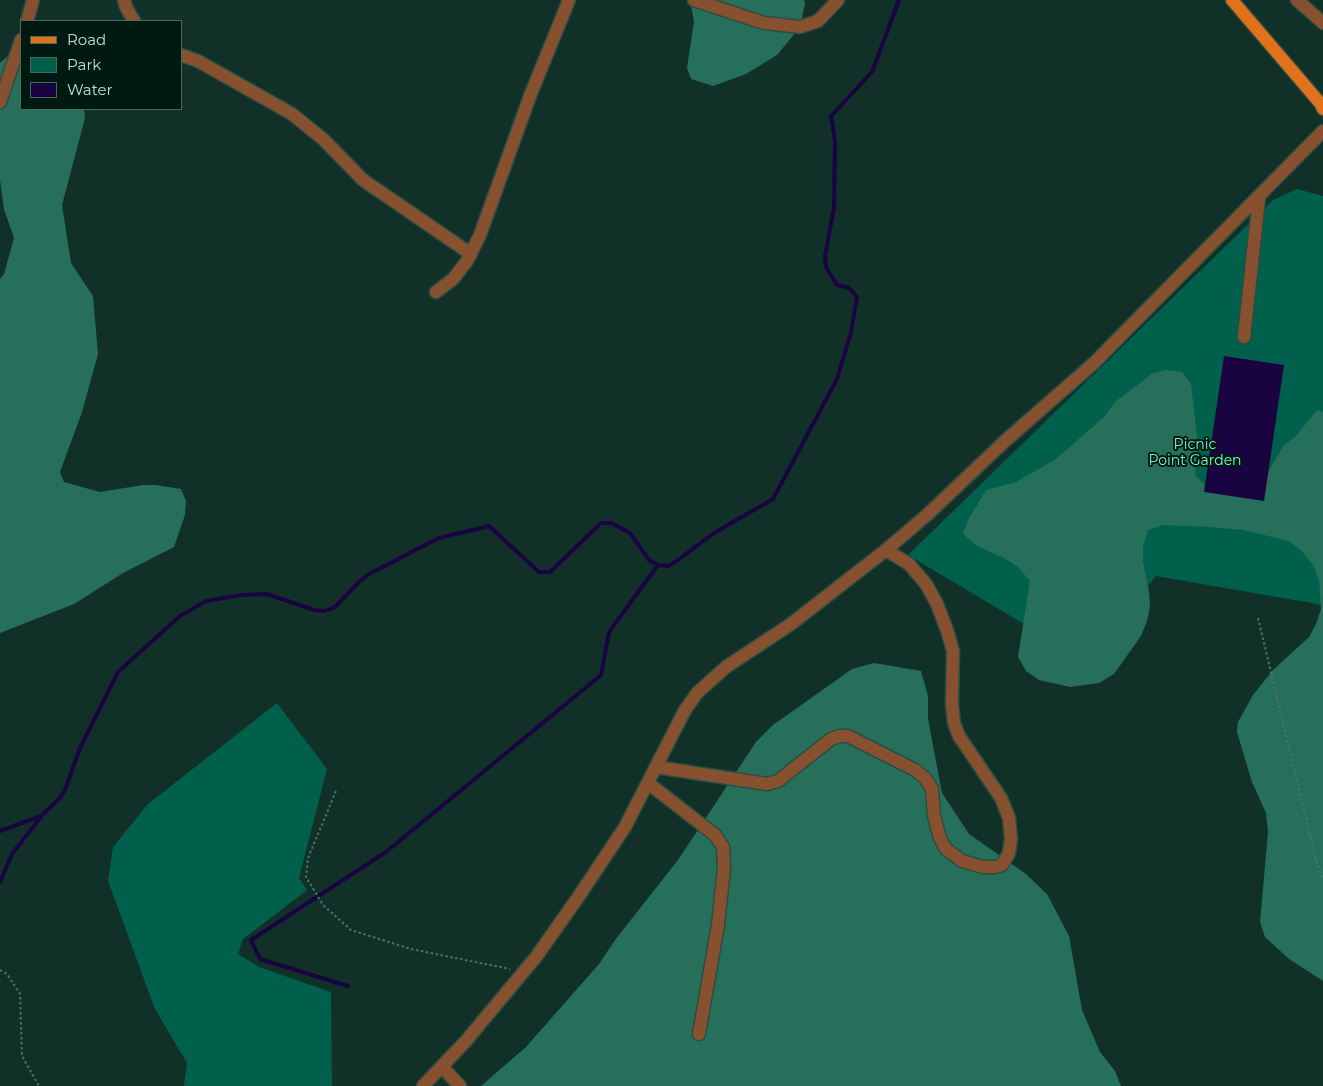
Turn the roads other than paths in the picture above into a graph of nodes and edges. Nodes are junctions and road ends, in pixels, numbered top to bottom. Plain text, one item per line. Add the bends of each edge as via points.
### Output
1 (33, 0) edge
2 (124, 0) edge
3 (569, 0) edge
4 (694, 0) edge
5 (838, 0) edge
6 (1232, 0) edge
7 (1297, 0) edge
8 (27, 20) edge
9 (133, 20) edge
10 (1323, 23) edge
11 (20, 43) edge
12 (182, 55) edge
13 (0, 102) edge
14 (1323, 109) edge
15 (1323, 131) edge
16 (1258, 198) junction
17 (471, 254) junction
18 (436, 292) dead end
19 (1244, 337) dead end
20 (886, 550) junction
21 (656, 767) junction
22 (648, 783) junction
23 (699, 1034) dead end
24 (442, 1067) junction
25 (423, 1086) edge
26 (460, 1086) edge

1 - 8 street
2 - 9 street
3 - 17 street
4 - 5 street via 764,23 800,27 818,21
6 - 14 main road
7 - 10 street
11 - 13 street
12 - 17 street via 292,114 324,140 363,180
15 - 16 street
16 - 19 street
16 - 20 street via 1094,363
17 - 18 street via 453,279
20 - 21 street via 790,624 726,667 697,693
20 - 21 street via 909,564 926,584 947,630 953,651 954,724 1001,798 1009,818 1009,853 1002,865 983,867 962,861 946,850 934,816 932,789 925,778 848,736 831,739 778,781 767,784
21 - 22 street
22 - 23 street via 715,835 723,847 718,925
22 - 24 street via 625,827 536,958
24 - 25 street
24 - 26 street

